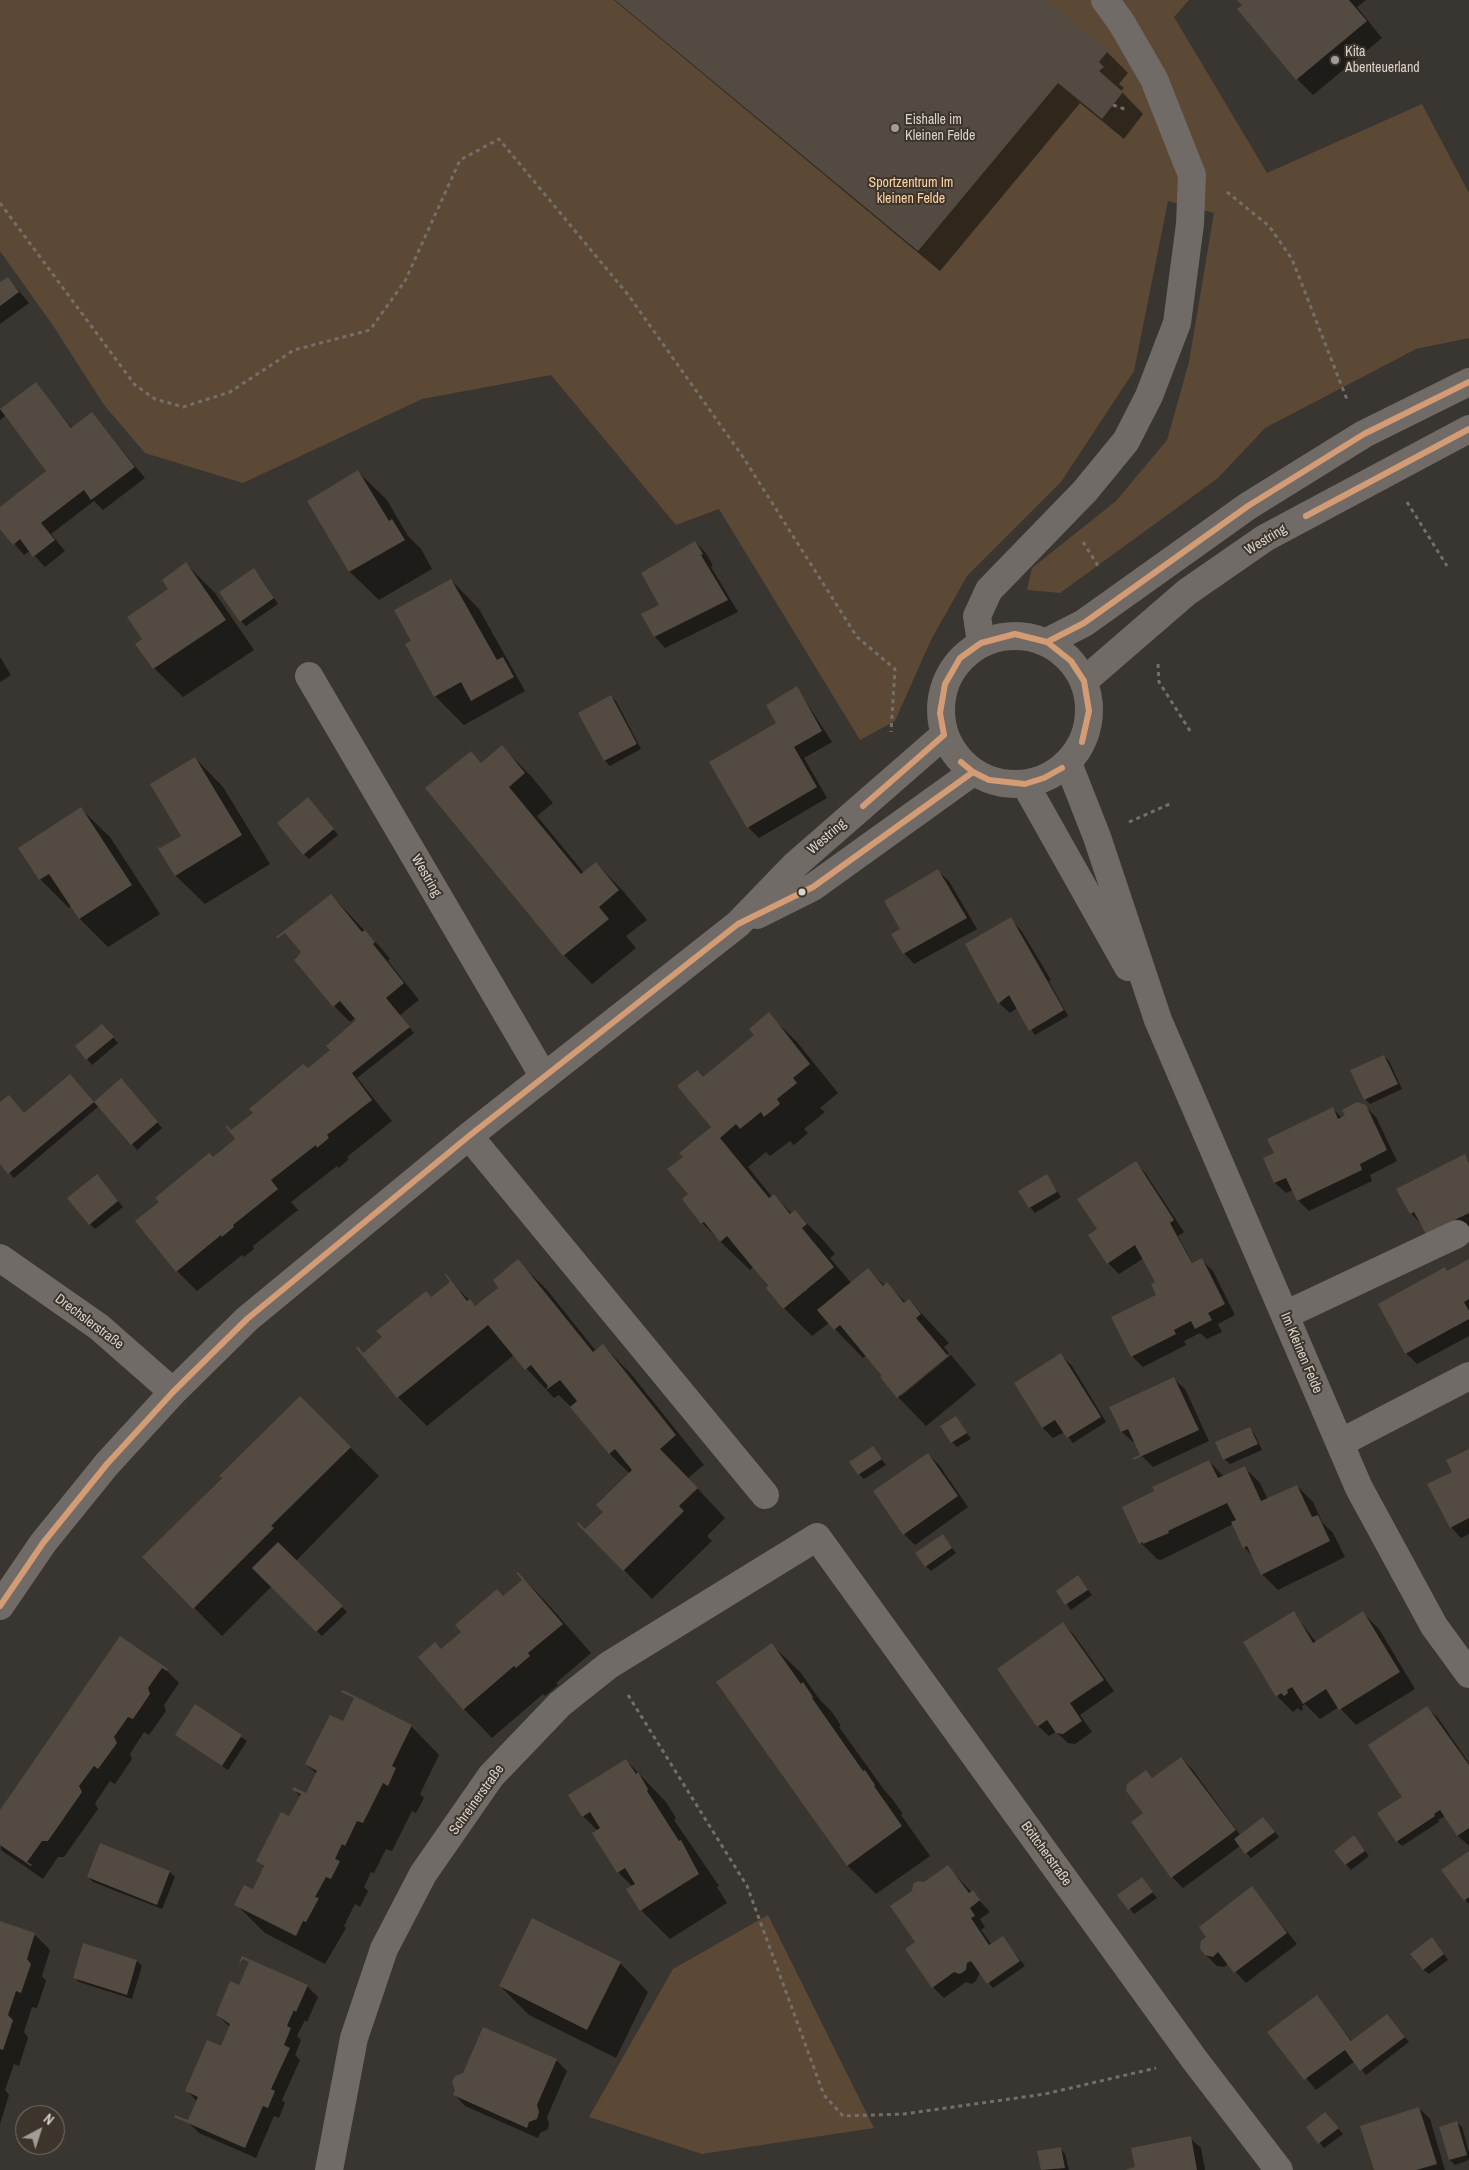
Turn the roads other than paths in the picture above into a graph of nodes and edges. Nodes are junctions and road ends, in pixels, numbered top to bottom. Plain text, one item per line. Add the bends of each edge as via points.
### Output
1 (1105, 0) edge
2 (1469, 382) edge
3 (1469, 428) edge
4 (1047, 642) junction
5 (981, 643) junction
6 (309, 676) dead end
7 (1084, 681) junction
8 (944, 735) junction
9 (1068, 763) junction
10 (973, 772) junction
11 (1025, 784) junction
12 (738, 924) junction
13 (1158, 1020) junction
14 (544, 1076) junction
15 (469, 1136) junction
16 (1457, 1234) dead end
17 (0, 1258) edge
18 (1285, 1315) junction
19 (1469, 1376) edge
20 (173, 1392) junction
21 (1340, 1443) junction
22 (765, 1495) dead end
23 (818, 1536) joint
24 (0, 1606) edge
25 (1469, 1674) edge
26 (329, 2170) edge
27 (1279, 2170) edge

1 - 5 street via 1154,79 1192,175 1190,224 1178,323 1149,396 1126,441 1085,491 988,590 977,616
2 - 4 street via 1364,434 1248,506 1084,623
3 - 7 street, Westring via 1265,538 1195,586
4 - 5 street via 1015,634
4 - 7 street via 1071,660
5 - 8 street via 960,658 945,684 940,713
6 - 14 street, Westring
7 - 9 street via 1089,711 1082,742
8 - 10 street via 961,762
8 - 12 street, Westring via 795,865
9 - 11 street via 1044,778
9 - 13 street, Im Kleinen Felde via 1097,837
10 - 11 street via 989,780
10 - 12 street, Westring via 813,887
11 - 13 street, Im Kleinen Felde
12 - 14 street, Westring
13 - 18 street, Im Kleinen Felde
14 - 15 street, Westring
15 - 20 street, Westring via 246,1320
15 - 22 street
16 - 18 street
17 - 20 street, Drechslerstraße via 99,1327
18 - 21 street, Im Kleinen Felde
19 - 21 street
20 - 24 street, Westring via 107,1464 43,1543
21 - 25 street, Im Kleinen Felde via 1359,1488 1434,1626
23 - 26 street, Schreinerstraße via 609,1665 560,1704 491,1776 423,1874 384,1950 354,2038
23 - 27 street, Böttcherstraße via 1194,2060

